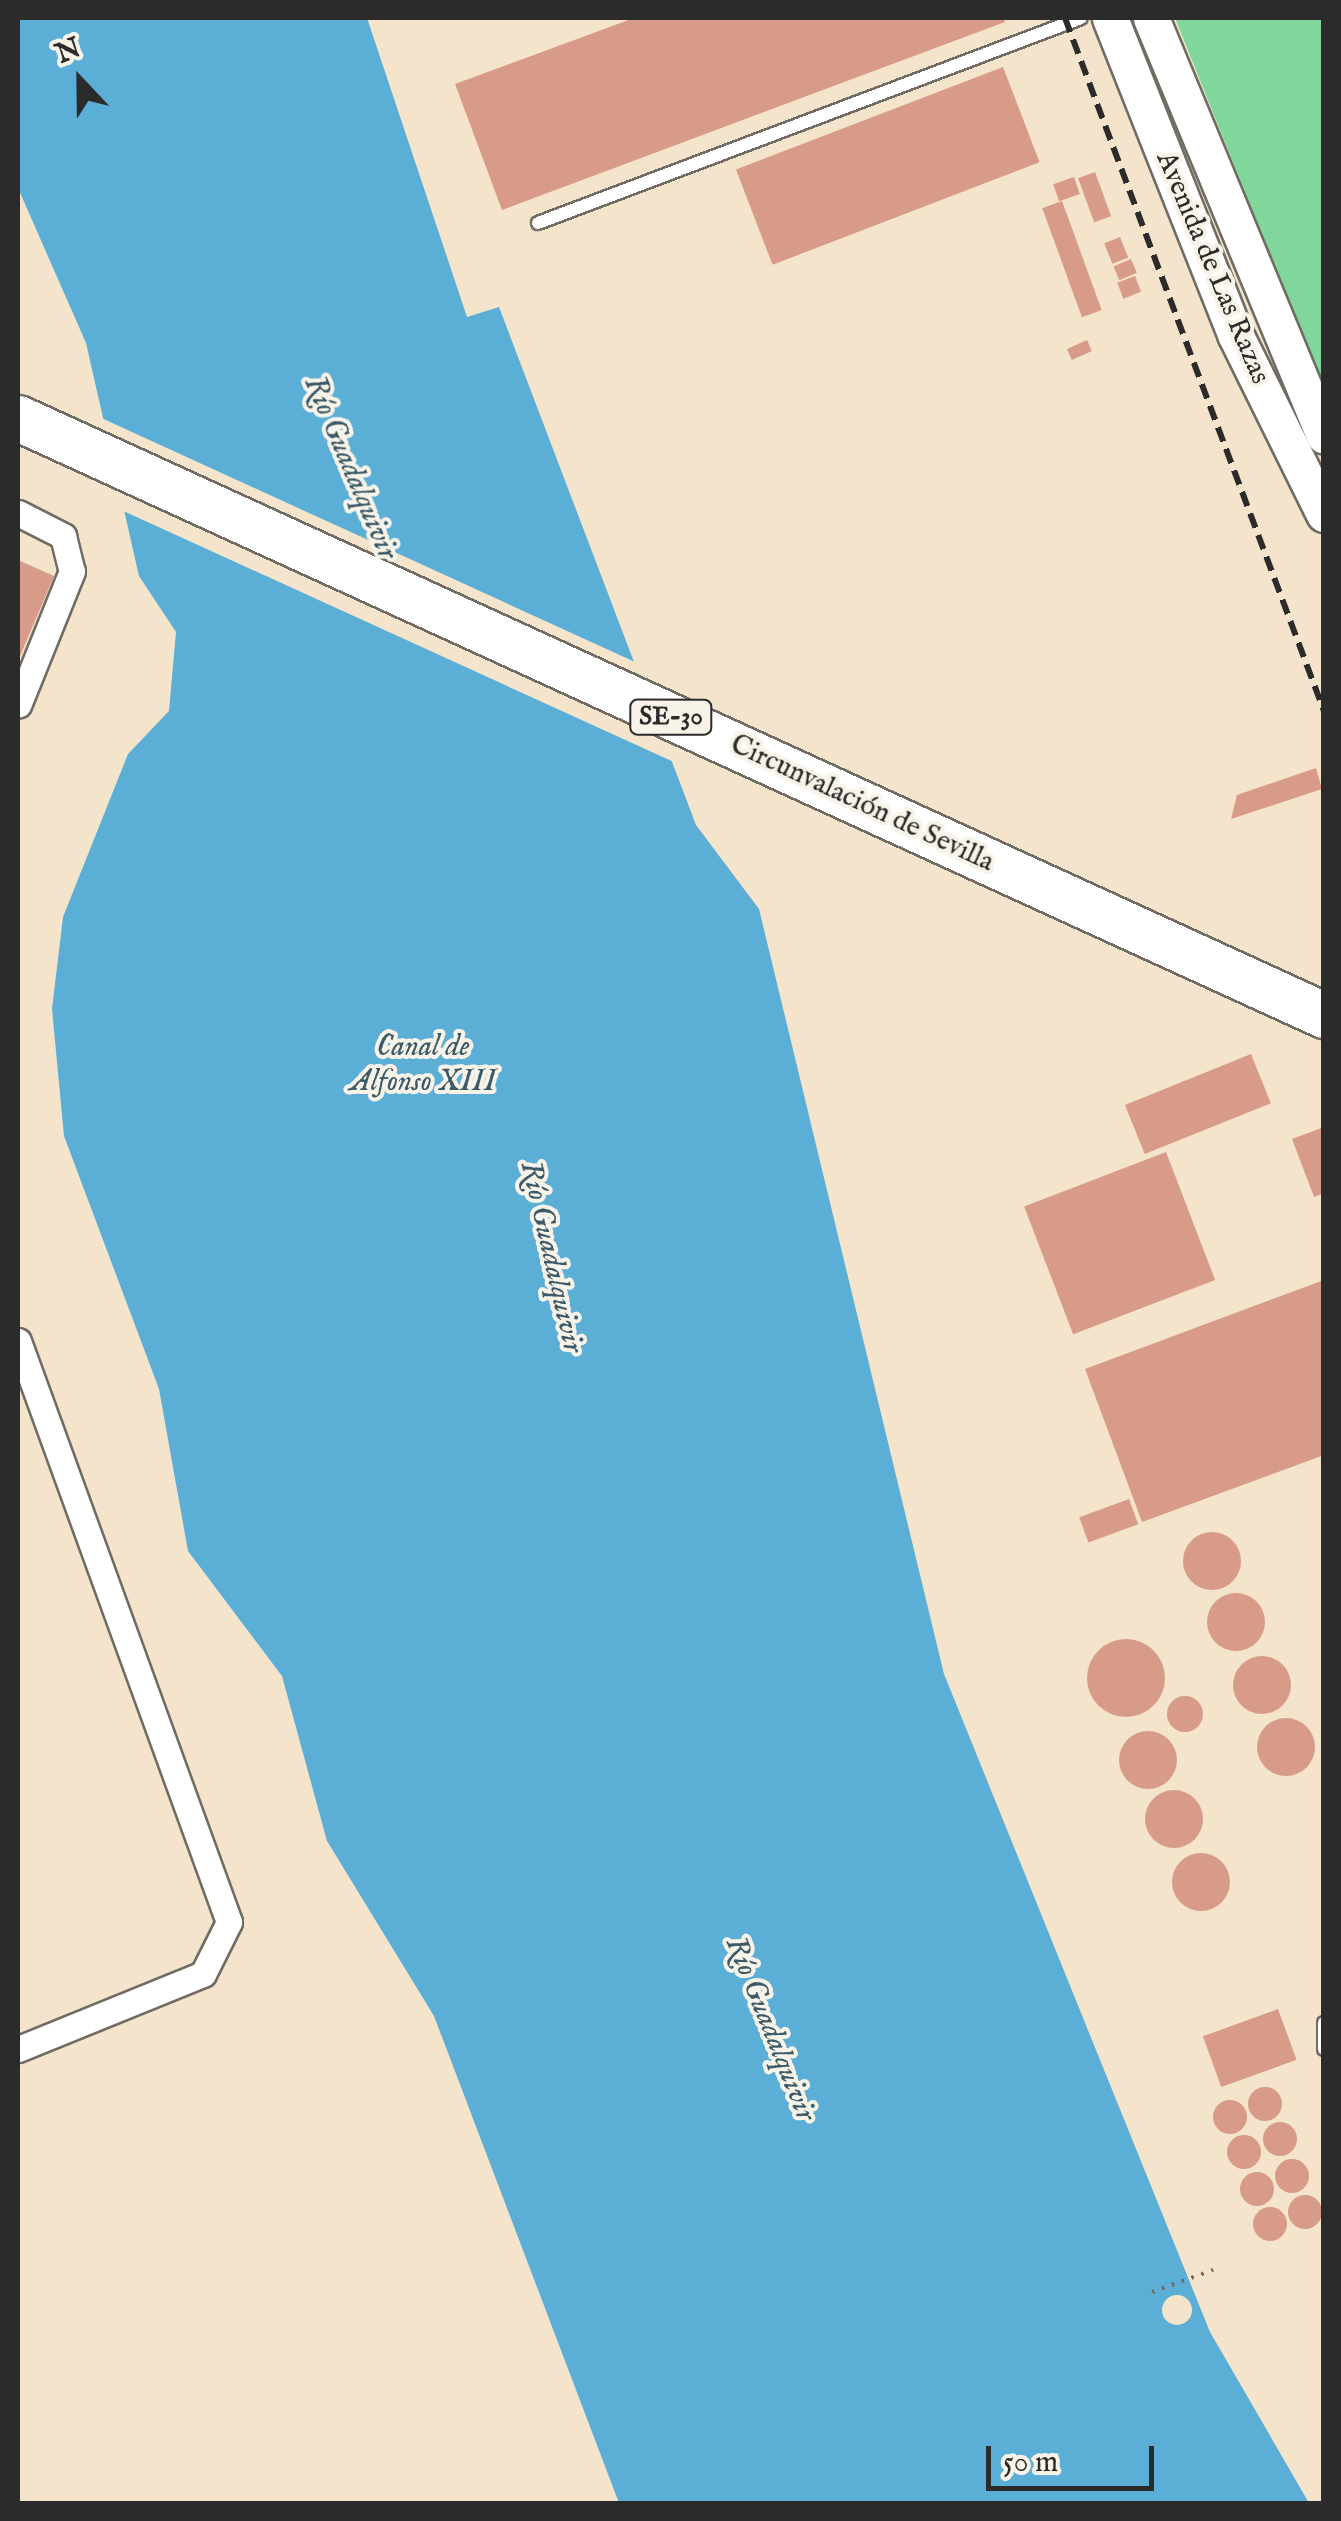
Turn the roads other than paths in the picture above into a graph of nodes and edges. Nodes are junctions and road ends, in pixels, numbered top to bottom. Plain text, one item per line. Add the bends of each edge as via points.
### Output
1 (1080, 18) edge
2 (1110, 18) edge
3 (1151, 18) edge
4 (538, 224) dead end
5 (18, 418) edge
6 (1324, 436) edge
7 (18, 513) edge
8 (1324, 514) edge
9 (18, 705) edge
10 (1324, 1016) edge
11 (18, 1341) edge
12 (1324, 2023) edge
13 (18, 2049) edge
14 (1324, 2049) edge

1 - 4 lane
2 - 8 main road, Avenida de Las Razas via 1235,334
3 - 6 main road, Avenida de Las Razas
5 - 10 highway, Circunvalación de Sevilla / SE-30
7 - 9 street via 63,536 72,571
11 - 13 street via 229,1922 203,1974
12 - 14 lane

